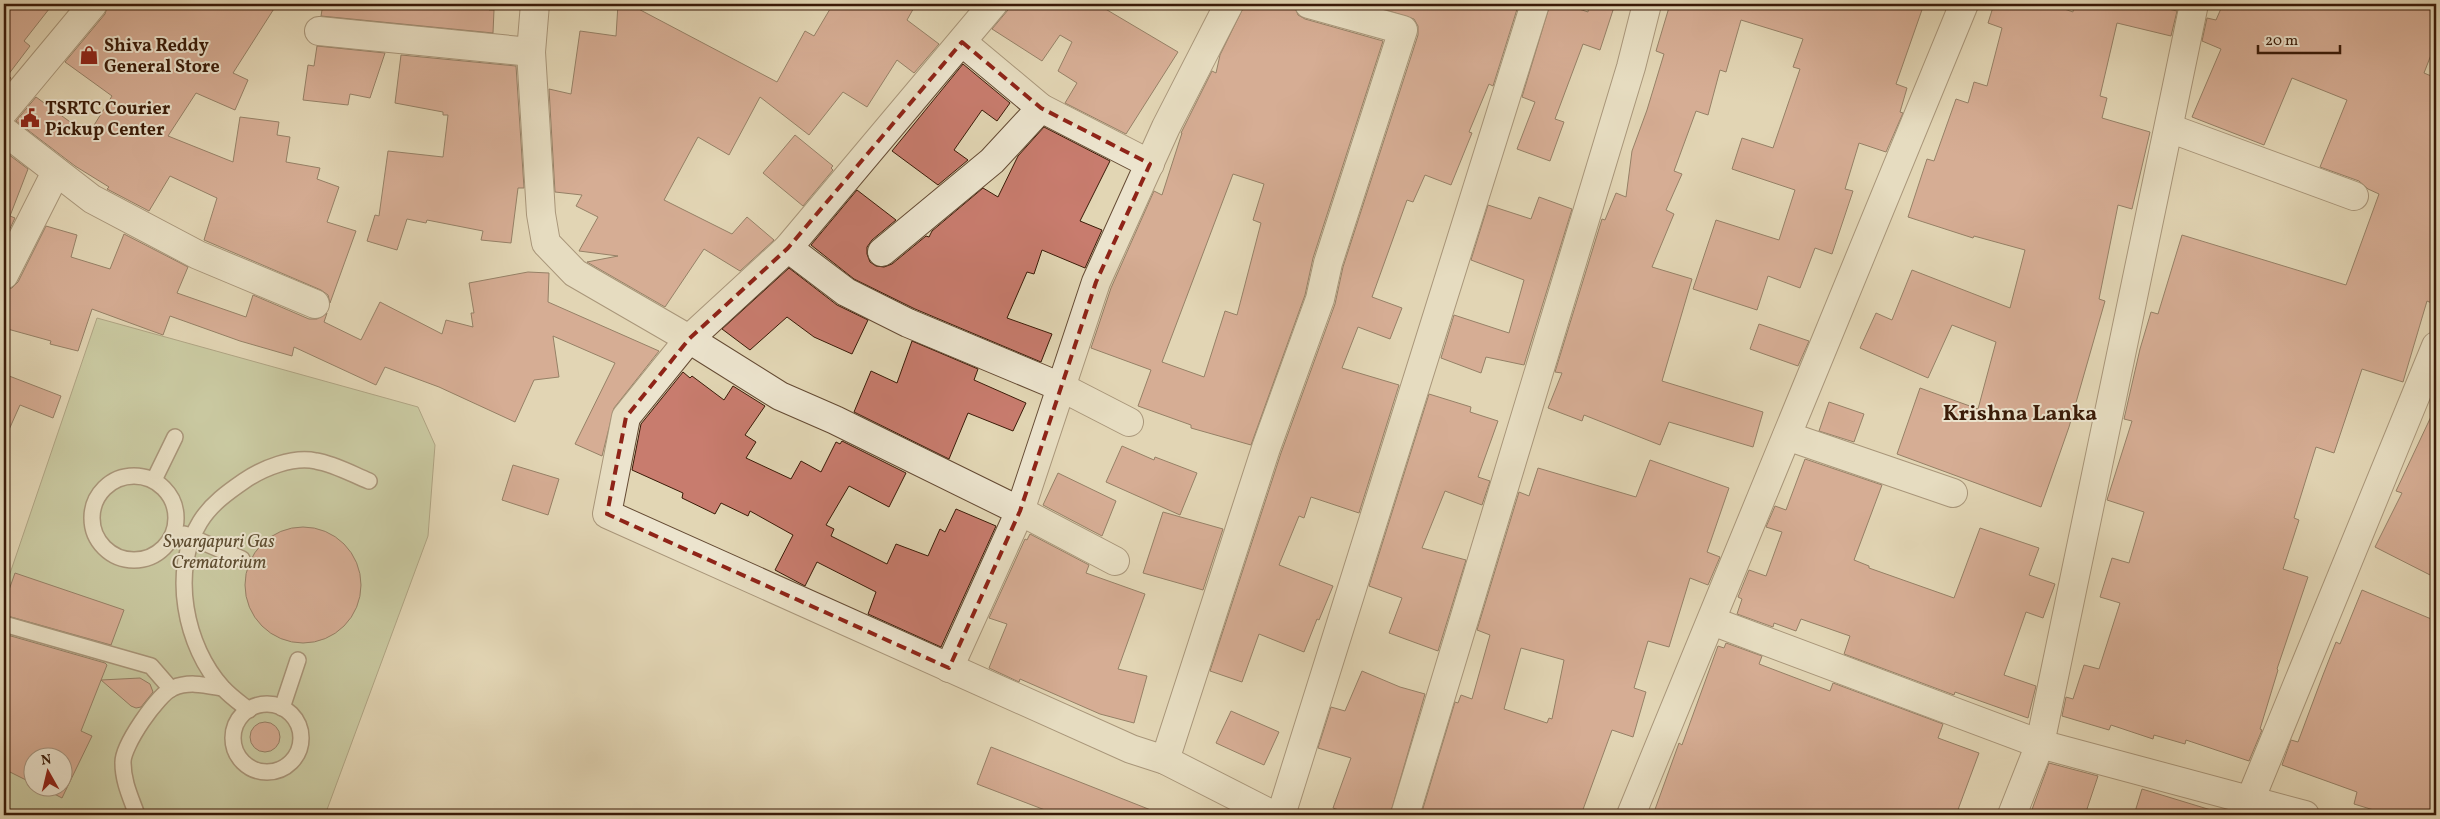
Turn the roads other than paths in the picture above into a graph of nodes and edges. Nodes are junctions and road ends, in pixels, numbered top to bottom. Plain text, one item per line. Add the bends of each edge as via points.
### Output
1 (93, 4) edge
2 (535, 4) edge
3 (993, 4) edge
4 (1229, 4) edge
5 (1309, 4) edge
6 (1535, 4) edge
7 (1647, 4) edge
8 (1964, 4) edge
9 (2194, 4) edge
10 (319, 31) dead end
11 (962, 42) junction
12 (531, 52) junction
13 (1041, 108) junction
14 (4, 111) edge
15 (2169, 128) junction
16 (4, 132) edge
17 (1150, 164) junction
18 (56, 172) junction
19 (2354, 196) dead end
20 (788, 248) junction
21 (882, 252) dead end
22 (4, 274) edge
23 (315, 304) dead end
24 (689, 339) junction
25 (2436, 346) edge
26 (1061, 387) junction
27 (1129, 422) dead end
28 (1787, 436) junction
29 (175, 437) dead end
30 (154, 480) junction
31 (369, 481) dead end
32 (1953, 494) dead end
33 (1020, 511) junction
34 (175, 530) junction
35 (192, 537) junction
36 (242, 559) dead end
37 (1115, 561) dead end
38 (1712, 621) junction
39 (4, 624) edge
40 (298, 660) dead end
41 (950, 668) junction
42 (222, 688) junction
43 (171, 689) junction
44 (282, 708) junction
45 (248, 710) junction
46 (2040, 744) junction
47 (1165, 760) junction
48 (1237, 808) edge
49 (2246, 808) edge
50 (137, 815) edge
51 (1273, 815) edge
52 (1281, 815) edge
53 (1405, 815) edge
54 (1631, 815) edge
55 (2012, 815) edge
56 (2305, 815) edge

1 - 14 street
2 - 12 street
3 - 11 street
4 - 17 street
5 - 47 street via 1403,30 1328,264 1320,299 1278,413
6 - 52 street
7 - 53 street via 1631,67
8 - 28 street
9 - 15 street
10 - 12 street
11 - 13 street
11 - 20 street
12 - 24 street via 541,214 546,244 576,273
13 - 17 street
13 - 21 street via 992,161
15 - 19 street
15 - 46 street
16 - 18 street
17 - 26 street via 1096,282
18 - 22 street
18 - 23 street via 92,199 198,255
20 - 24 street
20 - 26 street via 846,292
24 - 33 street via 780,396
24 - 41 street via 626,417 607,514
25 - 49 street
26 - 27 street
26 - 33 street
28 - 32 street
28 - 38 street
29 - 30 lane
30 - 34 lane via 173,501 177,516
30 - 34 lane via 125,476 100,492 92,518 94,531 109,552 135,560 160,552
31 - 35 lane via 315,460 278,465 251,476 231,490 213,506
33 - 37 street
33 - 41 street
34 - 35 lane
35 - 36 lane
35 - 42 lane via 184,574 184,600 190,628
38 - 46 street
38 - 54 street
39 - 43 lane via 151,666
40 - 44 lane
41 - 47 street via 1131,749
42 - 43 lane via 189,684
42 - 45 lane
43 - 50 lane via 140,723 128,741 122,762 126,789
44 - 45 lane via 265,704
44 - 45 lane via 295,719 301,741 291,762 271,772 250,768 236,752 233,731 237,721
46 - 49 street
46 - 55 street
47 - 48 street
48 - 51 street
49 - 56 street

